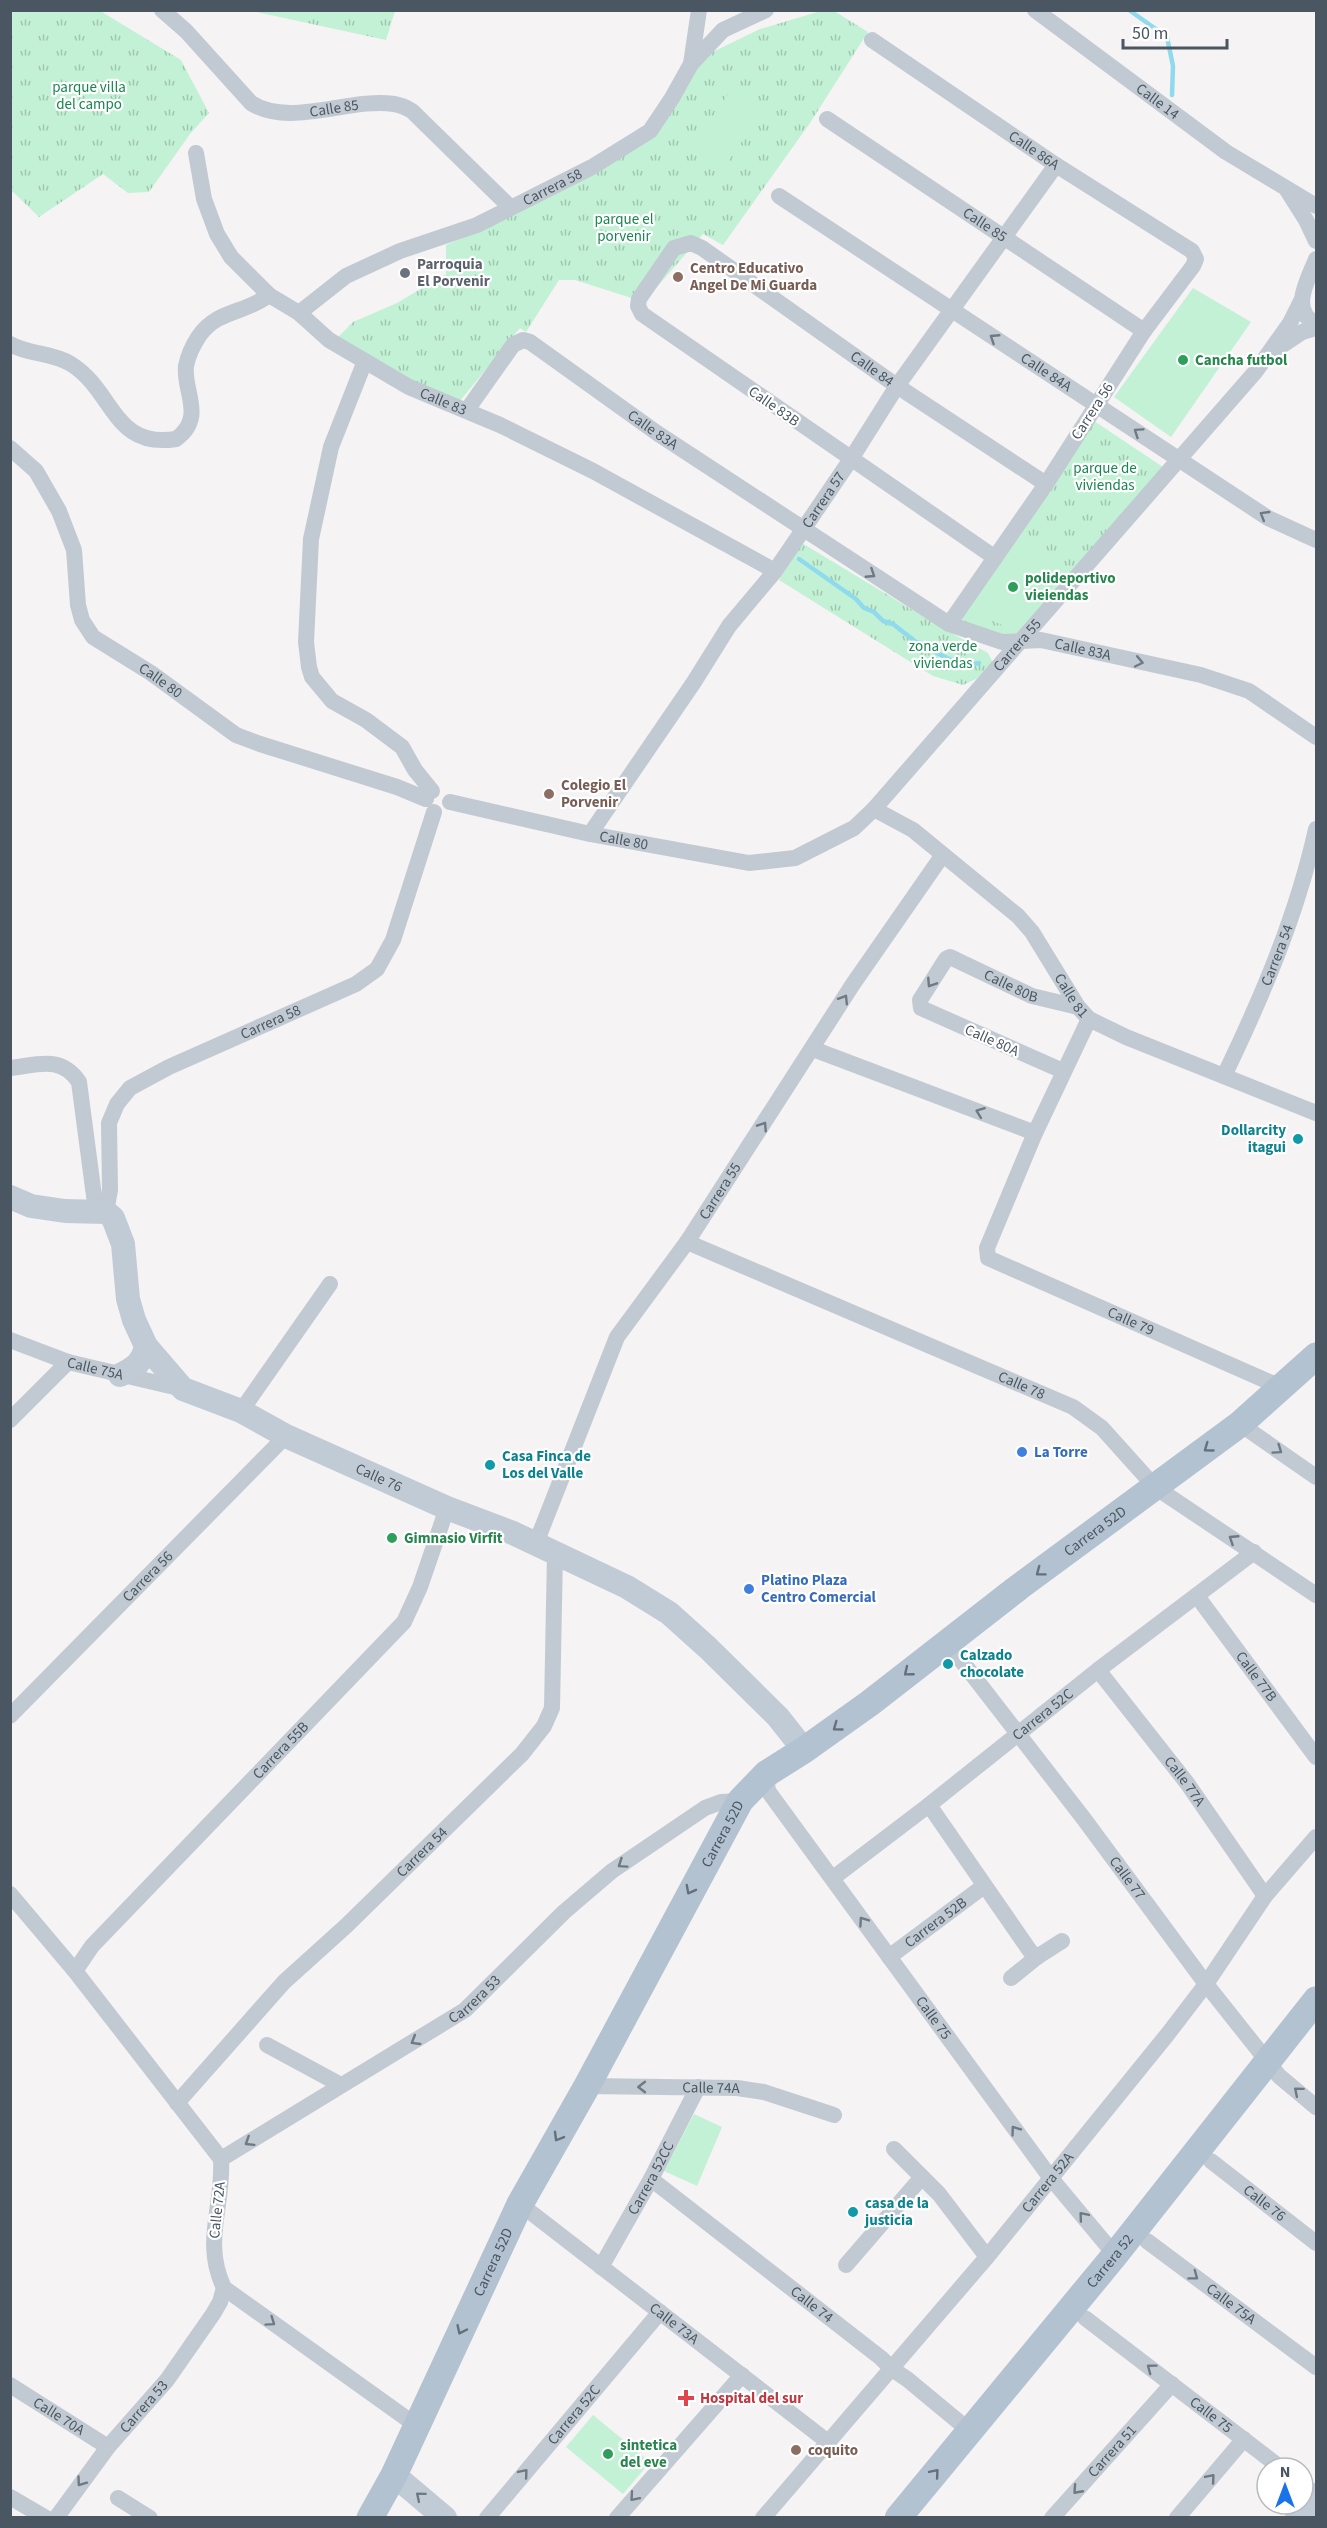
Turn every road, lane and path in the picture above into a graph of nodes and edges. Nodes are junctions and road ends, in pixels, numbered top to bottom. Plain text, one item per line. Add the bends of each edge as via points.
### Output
1 (162, 10) edge
2 (699, 10) edge
3 (766, 10) edge
4 (1035, 10) edge
5 (872, 40) dead end
6 (691, 64) junction
7 (827, 119) dead end
8 (196, 153) dead end
9 (1056, 165) junction
10 (1284, 187) junction
11 (778, 196) dead end
12 (1317, 206) edge
13 (510, 207) junction
14 (1004, 236) junction
15 (1317, 241) edge
16 (702, 248) joint
17 (1196, 259) joint
18 (1317, 259) edge
19 (269, 295) junction
20 (1301, 301) junction
21 (951, 310) junction
22 (299, 313) junction
23 (1317, 326) edge
24 (1144, 331) junction
25 (10, 344) edge
26 (1266, 358) junction
27 (365, 361) junction
28 (897, 386) junction
29 (1096, 404) junction
30 (467, 410) junction
31 (10, 448) edge
32 (851, 459) junction
33 (1179, 461) junction
34 (1046, 484) junction
35 (799, 534) junction
36 (1317, 540) edge
37 (994, 557) junction
38 (775, 571) junction
39 (949, 624) junction
40 (1022, 640) junction
41 (1317, 737) edge
42 (431, 801) junction
43 (874, 809) junction
44 (1317, 829) edge
45 (590, 834) junction
46 (942, 856) junction
47 (764, 863) joint
48 (921, 1008) joint
49 (1084, 1013) junction
50 (813, 1049) junction
51 (10, 1068) edge
52 (1063, 1071) junction
53 (1224, 1076) junction
54 (1317, 1113) edge
55 (1035, 1133) junction
56 (10, 1197) edge
57 (101, 1211) junction
58 (687, 1242) junction
59 (330, 1284) dead end
60 (10, 1340) edge
61 (146, 1346) junction
62 (1316, 1358) edge
63 (68, 1362) junction
64 (120, 1375) junction
65 (1283, 1388) junction
66 (183, 1389) junction
67 (241, 1411) junction
68 (10, 1420) edge
69 (1240, 1424) junction
70 (286, 1436) junction
71 (1317, 1477) edge
72 (1155, 1487) junction
73 (447, 1508) junction
74 (531, 1542) junction
75 (1254, 1552) junction
76 (555, 1553) junction
77 (1317, 1595) edge
78 (1197, 1596) junction
79 (947, 1642) junction
80 (1098, 1670) junction
81 (10, 1716) edge
82 (1017, 1734) junction
83 (804, 1750) junction
84 (1317, 1757) edge
85 (766, 1774) junction
86 (740, 1800) junction
87 (929, 1805) junction
88 (705, 1808) junction
89 (719, 1837) junction
90 (1317, 1837) edge
91 (833, 1878) junction
92 (984, 1886) junction
93 (10, 1894) edge
94 (1265, 1896) junction
95 (1062, 1941) dead end
96 (889, 1957) junction
97 (1037, 1957) junction
98 (75, 1971) junction
99 (1011, 1978) dead end
100 (1206, 1984) junction
101 (1317, 2000) edge
102 (1317, 2030) edge
103 (267, 2045) dead end
104 (1274, 2069) junction
105 (342, 2085) junction
106 (587, 2086) junction
107 (698, 2087) junction
108 (177, 2103) junction
109 (1317, 2107) edge
110 (834, 2115) dead end
111 (894, 2149) dead end
112 (221, 2159) junction
113 (1211, 2161) junction
114 (922, 2177) junction
115 (1050, 2177) junction
116 (651, 2179) junction
117 (520, 2204) junction
118 (1147, 2241) junction
119 (1317, 2243) edge
120 (1115, 2255) junction
121 (987, 2257) junction
122 (846, 2265) dead end
123 (601, 2267) junction
124 (224, 2289) junction
125 (660, 2312) junction
126 (1085, 2318) junction
127 (1317, 2367) edge
128 (892, 2370) junction
129 (742, 2374) junction
130 (1172, 2384) junction
131 (10, 2385) edge
132 (417, 2426) junction
133 (971, 2432) junction
134 (1244, 2439) junction
135 (828, 2442) junction
136 (108, 2446) junction
137 (1266, 2456) edge
138 (394, 2475) junction
139 (10, 2497) edge
140 (118, 2498) dead end
141 (46, 2517) edge
142 (56, 2517) edge
143 (150, 2517) edge
144 (370, 2517) edge
145 (445, 2517) edge
146 (487, 2517) edge
147 (617, 2517) edge
148 (763, 2517) edge
149 (898, 2517) edge
150 (921, 2517) edge
151 (1052, 2517) edge
152 (1177, 2517) edge

1 - 13 street, Calle 85 via 260,109 291,112 378,103 404,107
2 - 6 street
3 - 6 street, Carrera 58 via 723,30
4 - 10 street, Calle 14 via 1226,152
5 - 9 street, Calle 86A
6 - 13 street, Carrera 58 via 650,131 592,167
7 - 14 street, Calle 85
8 - 19 street, Calle 83 via 204,199 217,234 231,256
9 - 14 street, Carrera 57
9 - 17 street, Calle 86A via 1192,250
10 - 12 street
10 - 15 street
11 - 21 street, Calle 84A
13 - 22 street, Carrera 58 via 477,225 400,251 346,276
14 - 21 street, Carrera 57
14 - 24 street, Calle 85
16 - 28 street, Calle 84
16 - 32 street, Calle 83B via 691,243 674,248 639,299 642,314
17 - 24 street, Carrera 56
18 - 20 street, Carrera 55
19 - 22 street, Calle 83
19 - 25 street via 255,305 222,315 199,337 186,367 191,412 188,424 176,439 153,441 135,433 123,424 82,371 54,356
20 - 23 street via 1307,318
20 - 26 street, Carrera 55
21 - 28 street, Carrera 57
29 -> 21 street, Calle 84A
22 - 27 street, Calle 83 via 329,340
23 - 26 street, Carrera 55 via 1290,339
24 - 29 street, Carrera 56
26 - 33 street, Carrera 55
27 - 30 street, Calle 83 via 424,394
27 - 42 street via 331,447 311,539 306,642 309,667 312,677 332,701 402,747
28 - 32 street, Carrera 57
28 - 34 street, Calle 84
33 -> 29 street, Calle 84A
29 - 34 street, Carrera 56
30 - 35 street, Calle 83A via 513,345 523,340 530,342
30 - 38 street, Calle 83 via 593,471
31 - 42 street, Calle 80 via 36,471 59,512 74,550 82,620 93,637 151,673 236,735
32 - 35 street, Carrera 57
32 - 37 street, Calle 83B
36 -> 33 street, Calle 84A via 1269,518
33 - 40 street, Carrera 55
34 - 37 street, Carrera 56
35 - 38 street, Carrera 57
35 -> 39 street, Calle 83A via 822,543
37 - 39 street, Carrera 56
38 - 45 street, Carrera 57 via 729,626
39 - 40 street, Calle 83A via 1002,642
40 -> 41 street, Calle 83A via 1041,640 1202,675 1249,691
40 - 43 street, Carrera 55
42 - 45 street, Calle 80 via 442,790 450,802
42 - 57 street, Carrera 58 via 393,940 377,969 356,984 130,1088 109,1123 110,1190
43 - 46 street, Calle 81 via 913,830
43 - 47 street, Carrera 55 via 854,828 825,845 795,858
44 - 53 street, Carrera 54 via 1307,873 1261,1000
45 - 47 street, Calle 80 via 733,861
46 - 49 street, Calle 81 via 1018,916
50 -> 46 street, Carrera 55
49 -> 48 street, Calle 80B via 1032,996 954,958 946,959 920,1000
48 - 52 street, Calle 80A
49 - 52 street
49 - 53 street, Calle 81 via 1105,1028
55 -> 50 street
58 -> 50 street, Carrera 55
51 - 57 street via 56,1063 74,1074 79,1082
52 - 55 street
53 - 54 street, Calle 81
55 - 65 street, Calle 79 via 987,1248 986,1255 992,1262
56 - 57 street via 31,1206
57 - 61 street, Calle 76 via 113,1218 123,1244 128,1299
58 - 72 street, Calle 78 via 1073,1407 1102,1428
58 - 74 street, Carrera 55 via 617,1337 540,1533
59 - 67 street
60 - 63 street, Calle 75A
61 - 64 street via 138,1364
61 - 66 street, Calle 76
62 - 65 main road, Carrera 52D
63 - 64 street, Calle 75A
63 - 68 street
64 - 66 street, Calle 75A
65 - 69 main road, Carrera 52D
66 - 67 street, Calle 76
67 - 70 street, Calle 76
69 -> 71 street
69 -> 72 main road, Carrera 52D
70 - 73 street, Calle 76
70 - 81 street, Carrera 56
75 -> 72 street, Calle 78
72 -> 79 main road, Carrera 52D
73 - 74 street, Calle 76
73 - 98 street, Carrera 55B via 404,1622 92,1946
74 - 76 street, Calle 76
75 - 77 street, Calle 78
75 - 78 street, Carrera 52C
76 - 83 street, Calle 76 via 627,1587 669,1613 778,1717
76 - 108 street, Carrera 54 via 552,1708 544,1726 522,1754 284,1982
78 - 80 street, Carrera 52C
78 - 84 street, Calle 77B
79 - 82 street, Calle 77
79 -> 83 main road, Carrera 52D
80 - 82 street, Carrera 52C
80 - 94 street, Calle 77A via 1186,1783
82 - 87 street, Carrera 52C
82 - 100 street, Calle 77
83 - 85 main road, Carrera 52D
85 - 86 main road, Carrera 52D
85 - 91 street, Calle 75 via 768,1791
86 - 88 street, Carrera 53
86 - 89 main road, Carrera 52D
87 - 91 street, Carrera 52C
87 - 92 street
88 - 89 street
88 -> 105 street, Carrera 53 via 612,1871 564,1912 465,2010
89 -> 106 main road, Carrera 52D
90 - 94 street, Carrera 52A
96 -> 91 street, Calle 75
92 - 96 street, Carrera 52B
92 - 97 street
93 - 98 street, Calle 72A
94 - 100 street, Carrera 52A
95 - 97 street
115 -> 96 street, Calle 75
97 - 99 street
98 - 108 street, Calle 72A
100 - 104 street, Calle 77
100 - 115 street, Carrera 52A
101 - 104 main road, Carrera 52
102 - 104 main road, Carrera 52
103 - 105 street
109 -> 104 street, Calle 77
104 - 113 main road, Carrera 52
104 - 120 main road, Carrera 52
105 -> 112 street, Carrera 53
107 -> 106 street, Calle 74A
106 -> 117 main road, Carrera 52D
107 - 110 street, Calle 74A via 764,2092
107 - 116 street, Carrera 52CC
108 - 112 street, Calle 72A
111 - 114 street
112 - 124 street, Calle 72A via 213,2228 214,2260
113 - 118 main road, Carrera 52
113 - 119 street, Calle 76
114 - 121 street
114 - 122 street
120 -> 115 street, Calle 75
115 - 121 street, Carrera 52A
116 - 123 street, Carrera 52CC
116 - 128 street, Calle 74
117 - 123 street, Calle 73A
117 -> 132 main road, Carrera 52D
118 - 126 main road, Carrera 52
118 -> 127 street, Calle 75A
120 - 133 main road, Carrera 52
121 - 128 street, Carrera 52A
123 - 125 street, Calle 73A
124 -> 132 street
124 - 136 street, Carrera 53 via 220,2302 167,2380
125 - 129 street, Calle 73A
146 -> 125 street, Carrera 52C
130 -> 126 street, Calle 75
126 - 150 main road, Carrera 52
128 - 133 street, Calle 74
128 - 135 street, Carrera 52A
129 - 135 street, Calle 73A
129 -> 147 street
130 - 134 street, Calle 75
130 -> 151 street, Carrera 51
131 - 136 street, Calle 70A
132 - 138 main road, Carrera 52D
149 -> 133 main road, Carrera 52
134 - 137 street, Calle 75
152 -> 134 street
135 - 148 street, Carrera 52A
136 -> 142 street, Carrera 53
138 - 144 main road, Carrera 52D
145 -> 138 street
139 - 141 street
140 - 143 street

